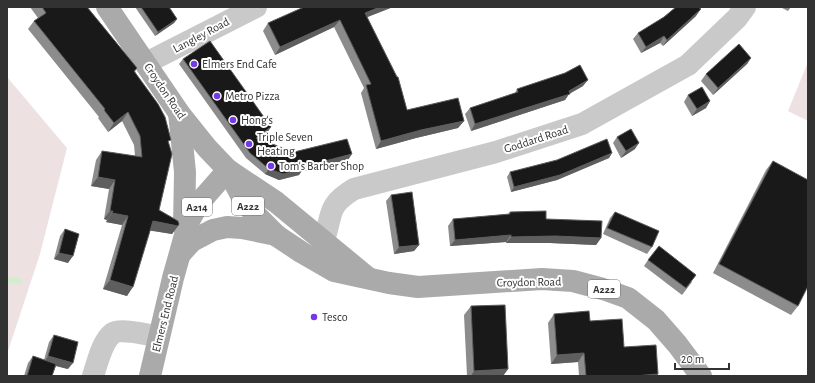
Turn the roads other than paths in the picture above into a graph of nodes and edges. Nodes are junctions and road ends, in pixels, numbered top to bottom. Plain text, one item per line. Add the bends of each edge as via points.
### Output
1 (107, 7) edge
2 (256, 7) edge
3 (745, 7) edge
4 (146, 63) junction
5 (179, 113) junction
6 (228, 170) junction
7 (277, 236) junction
8 (324, 240) junction
9 (181, 253) junction
10 (370, 279) junction
11 (159, 337) junction
12 (93, 376) edge
13 (150, 376) edge
14 (701, 376) edge

1 - 4 main road, Croydon Road / A222
2 - 4 street, Langley Road
3 - 8 street, Goddard Road via 738,18 688,65 582,124 496,152 354,190 335,204 330,213
4 - 5 main road, Croydon Road / A222
5 - 6 main road, Croydon Road / A222
5 - 9 main road via 185,172
6 - 7 main road, Croydon Road / A222 via 245,203
6 - 8 main road, Croydon Road / A222 via 276,202
6 - 9 main road, Elmers End Road / A214 via 198,204 189,221
7 - 9 main road, Elmers End Road via 242,228 212,230 192,241
7 - 10 main road, Croydon Road / A222 via 334,271
8 - 10 main road, Croydon Road / A222
9 - 11 main road, Elmers End Road / A214
10 - 14 main road, Croydon Road / A222 via 418,287 542,279 574,281 603,289 628,298 656,320
11 - 12 street via 114,332 107,339
11 - 13 main road, Elmers End Road / A214

